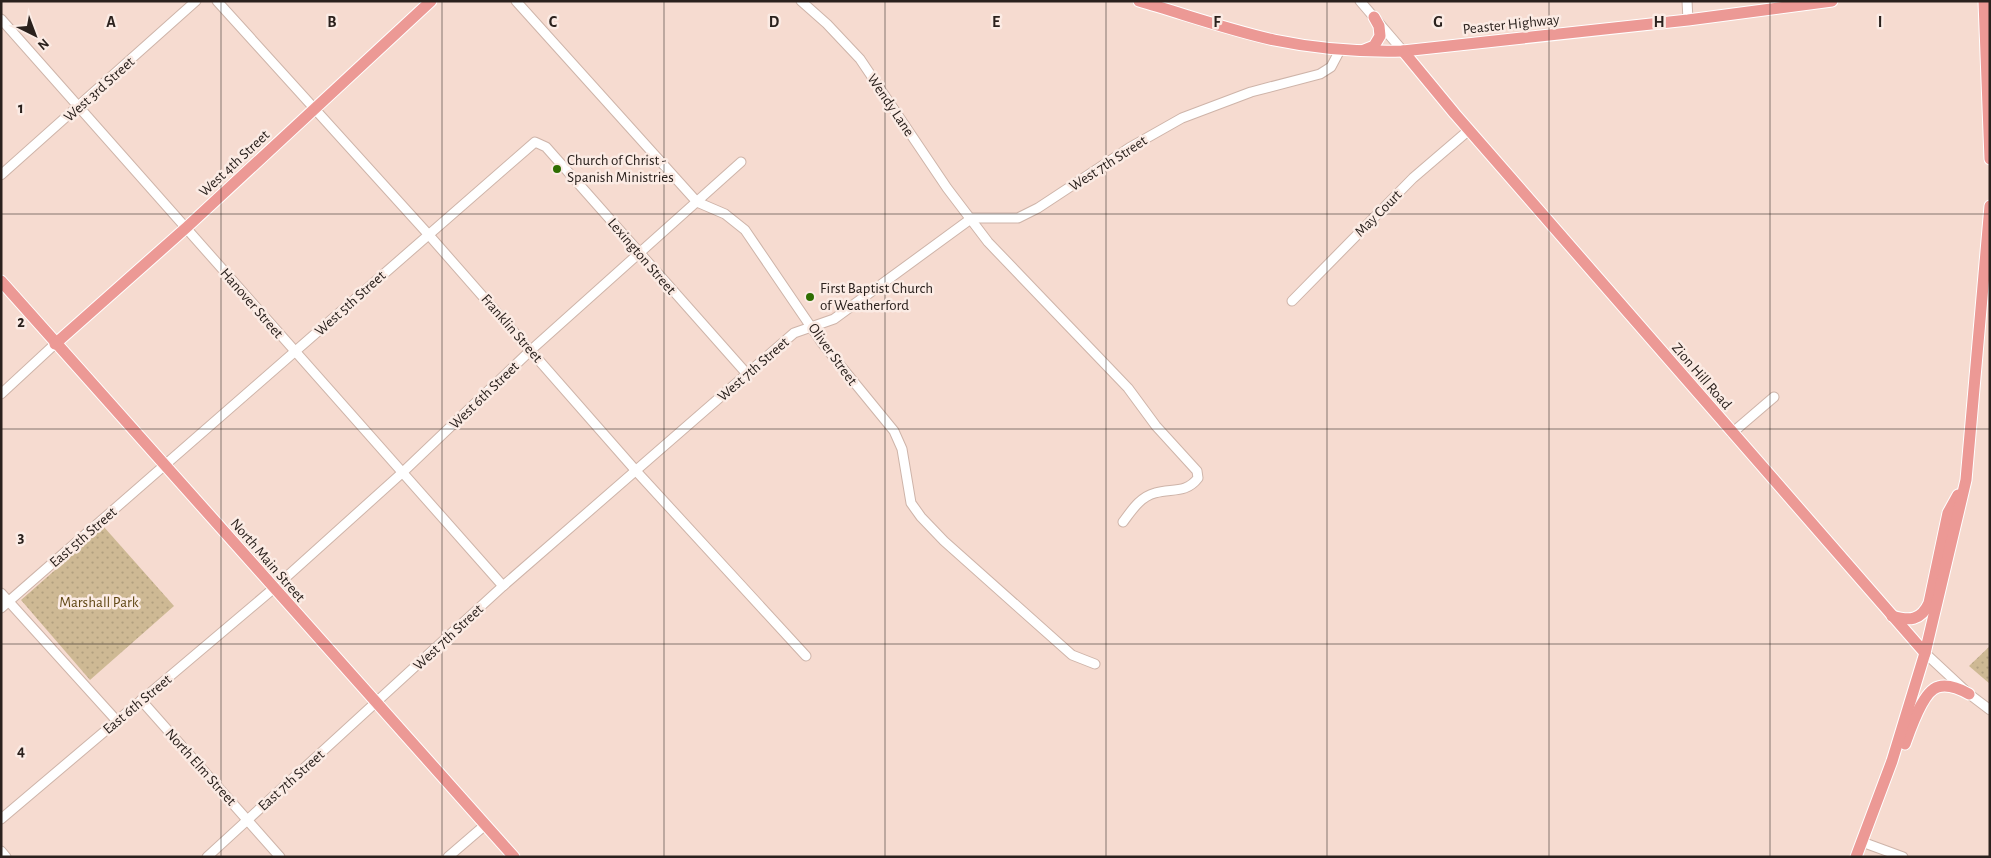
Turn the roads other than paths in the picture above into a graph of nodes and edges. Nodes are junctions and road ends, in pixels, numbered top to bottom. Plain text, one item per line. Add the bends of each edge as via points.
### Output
1 (196, 1) edge
2 (217, 1) edge
3 (431, 1) edge
4 (516, 1) edge
5 (801, 1) edge
6 (1139, 1) edge
7 (1360, 1) edge
8 (1687, 1) edge
9 (1832, 1) edge
10 (1984, 1) edge
11 (1374, 17) junction
12 (1, 19) edge
13 (1688, 20) junction
14 (1435, 47) junction
15 (1340, 50) junction
16 (1403, 50) junction
17 (1362, 51) junction
18 (1423, 75) junction
19 (80, 106) junction
20 (314, 109) junction
21 (1469, 130) junction
22 (535, 142) joint
23 (1990, 159) edge
24 (741, 162) dead end
25 (1, 176) edge
26 (697, 202) junction
27 (1990, 206) edge
28 (972, 218) junction
29 (187, 227) junction
30 (428, 234) junction
31 (640, 253) junction
32 (1, 281) edge
33 (1292, 301) dead end
34 (813, 326) junction
35 (56, 344) junction
36 (531, 350) junction
37 (295, 352) junction
38 (746, 374) junction
39 (1, 394) edge
40 (1774, 397) dead end
41 (1732, 433) junction
42 (165, 465) junction
43 (403, 472) junction
44 (637, 472) junction
45 (1966, 480) junction
46 (1123, 522) dead end
47 (503, 586) junction
48 (273, 589) junction
49 (1, 593) edge
50 (9, 601) junction
51 (1, 608) edge
52 (1891, 616) junction
53 (1925, 653) junction
54 (806, 656) dead end
55 (1095, 664) dead end
56 (1968, 694) junction
57 (141, 700) junction
58 (376, 704) junction
59 (1990, 710) edge
60 (117, 721) junction
61 (1, 819) edge
62 (248, 819) junction
63 (484, 826) junction
64 (1863, 839) junction
65 (1, 851) edge
66 (6, 857) edge
67 (206, 857) edge
68 (280, 857) edge
69 (448, 857) edge
70 (514, 857) edge
71 (1856, 857) edge
72 (1903, 857) edge

1 - 19 street, West 3rd Street
2 - 20 street, Franklin Street
3 - 20 main road, West 4th Street
4 - 26 street, Oliver Street
5 - 28 street, Wendy Lane via 860,59 947,188
6 - 15 main road, Peaster Highway via 1274,40
7 - 11 street
8 - 13 street
9 - 13 main road, Peaster Highway
10 - 23 main road
11 - 16 street
11 - 17 main road via 1380,36 1374,46
12 - 19 street, Hanover Street
13 - 14 main road, Peaster Highway
14 - 16 main road, Peaster Highway
14 - 18 main road via 1422,57
15 - 17 main road, Peaster Highway
15 - 28 street, West 7th Street via 1331,67 1320,74 1251,92 1182,118 1018,218
16 - 17 main road, Peaster Highway
16 - 18 main road, Zion Hill Road
18 - 21 main road, Zion Hill Road
19 - 25 street, West 3rd Street
19 - 29 street, Hanover Street
20 - 29 main road, West 4th Street
20 - 30 street, Franklin Street
21 - 33 street, May Court via 1413,178
21 - 41 main road, Zion Hill Road
22 - 30 street, West 5th Street
22 - 31 street, Lexington Street via 546,147
24 - 26 street, West 6th Street
26 - 31 street, West 6th Street
26 - 34 street, Oliver Street via 725,214 745,230
27 - 45 main road
28 - 34 street, West 7th Street via 834,320
28 - 46 street, Wendy Lane via 988,242 1116,375 1197,471 1198,478 1193,484 1185,489 1155,492 1144,498
29 - 35 main road, West 4th Street
29 - 37 street, Hanover Street
30 - 36 street, Franklin Street
30 - 37 street, West 5th Street
31 - 36 street, West 6th Street
31 - 38 street, Lexington Street
32 - 35 main road, North Main Street
34 - 38 street, West 7th Street via 794,333
34 - 55 street, Oliver Street via 855,385 894,431 902,449 912,503 921,517 1072,655
35 - 39 street
35 - 42 main road, North Main Street
36 - 43 street, West 6th Street
36 - 44 street, Franklin Street
37 - 42 street, West 5th Street
37 - 43 street, Hanover Street
38 - 44 street, West 7th Street
40 - 41 street
41 - 52 main road, Zion Hill Road
42 - 48 main road, North Main Street
42 - 50 street, East 5th Street
43 - 47 street, Hanover Street
43 - 48 street, West 6th Street
44 - 47 street, West 7th Street
44 - 54 street, Franklin Street
45 - 52 main road via 1948,513 1929,603 1924,613 1911,620
45 - 53 main road
47 - 58 street, West 7th Street
48 - 57 street, East 6th Street
48 - 58 main road, North Main Street
49 - 50 street
50 - 51 street, East 5th Street
50 - 60 street
52 - 53 main road, Zion Hill Road
53 - 56 street, Zion Hill Road
53 - 64 main road via 1892,762
56 - 59 street, Zion Hill Road
56 - 64 main road via 1957,688 1939,686 1927,697 1912,724 1889,789
57 - 60 street, East 6th Street
57 - 62 street, North Elm Street
58 - 62 street, East 7th Street
58 - 63 main road, North Main Street
60 - 61 street, East 6th Street
62 - 67 street, East 7th Street
62 - 68 street, North Elm Street
63 - 69 street
63 - 70 main road, North Main Street
64 - 71 main road
64 - 72 street
65 - 66 street

